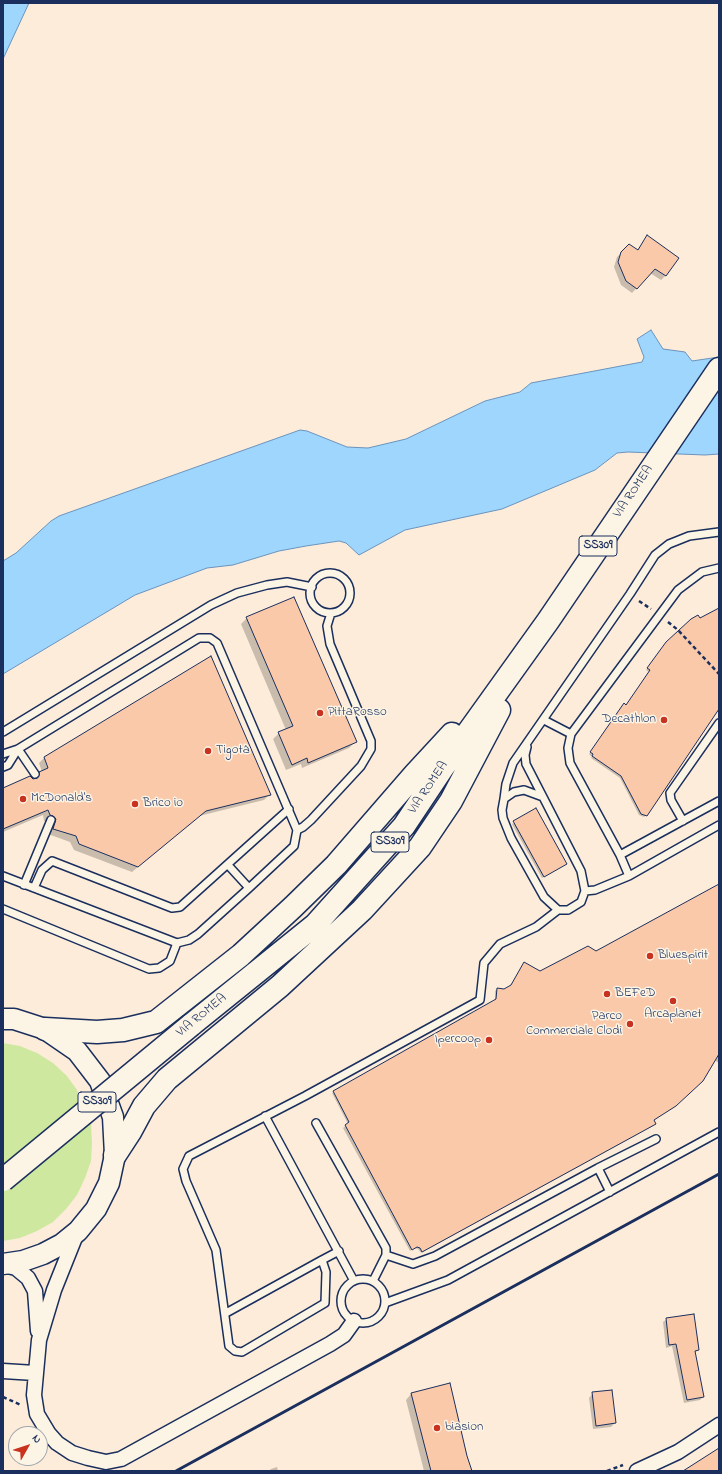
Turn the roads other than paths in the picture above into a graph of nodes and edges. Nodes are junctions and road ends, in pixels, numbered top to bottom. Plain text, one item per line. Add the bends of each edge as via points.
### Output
1 (719, 369) edge
2 (719, 532) edge
3 (719, 568) edge
4 (312, 587) junction
5 (331, 613) junction
6 (548, 621) junction
7 (544, 720) junction
8 (719, 722) edge
9 (3, 732) edge
10 (571, 734) junction
11 (529, 741) junction
12 (18, 749) junction
13 (3, 754) edge
14 (3, 767) edge
15 (35, 774) dead end
16 (543, 797) junction
17 (504, 799) junction
18 (719, 801) edge
19 (289, 809) junction
20 (51, 820) dead end
21 (683, 821) junction
22 (719, 825) edge
23 (297, 830) junction
24 (620, 855) junction
25 (228, 865) junction
26 (3, 876) edge
27 (628, 876) junction
28 (24, 884) junction
29 (34, 888) junction
30 (249, 888) junction
31 (585, 891) junction
32 (3, 909) edge
33 (558, 910) junction
34 (177, 943) junction
35 (3, 1019) edge
36 (45, 1030) junction
37 (265, 1116) junction
38 (316, 1123) dead end
39 (719, 1132) edge
40 (656, 1139) dead end
41 (115, 1155) junction
42 (598, 1168) junction
43 (3, 1180) edge
44 (610, 1192) junction
45 (78, 1231) junction
46 (339, 1251) junction
47 (386, 1255) junction
48 (322, 1260) junction
49 (3, 1264) edge
50 (354, 1281) junction
51 (373, 1281) junction
52 (385, 1303) junction
53 (226, 1313) junction
54 (354, 1321) junction
55 (39, 1340) junction
56 (3, 1371) edge
57 (35, 1373) junction
58 (719, 1424) edge
59 (637, 1471) edge

1 - 6 main road, VIA ROMEA / SS309
2 - 7 lane via 689,536 669,544 655,555
3 - 10 lane via 702,572 678,590
4 - 5 lane via 313,603 324,612
4 - 5 lane via 317,578 329,573 336,574 347,582 350,589 348,602 338,611
4 - 9 lane via 287,582 267,585 237,593 211,605
5 - 23 lane via 327,626 330,644 371,741 371,749 361,766 311,820
6 - 36 main road via 503,660 446,741 414,774 336,865 241,955 156,1022 123,1030 97,1032
6 - 41 main road via 451,801 420,847 362,910 286,981 167,1079 144,1106
6 - 43 main road, VIA ROMEA / SS309, bridge via 404,826 315,924
7 - 10 lane
7 - 11 lane
8 - 21 lane via 670,793
10 - 24 lane via 568,748 570,763
11 - 16 lane via 525,755 526,764
11 - 17 lane via 513,764
12 - 13 lane
12 - 14 lane via 8,765
12 - 15 lane
12 - 19 lane via 199,638 210,638 217,643
16 - 17 lane via 524,790 514,792
16 - 31 lane via 581,871
17 - 33 lane via 503,818 511,838 544,897
18 - 21 lane
19 - 23 lane
19 - 25 lane
20 - 28 lane
21 - 24 lane
22 - 27 lane
23 - 30 lane via 294,846
24 - 27 lane
25 - 29 lane via 180,907 172,908 52,861 42,870
25 - 30 lane
26 - 28 lane
27 - 31 lane via 595,890
28 - 29 lane
29 - 34 lane
30 - 34 lane via 198,934 190,940
31 - 33 lane via 581,902 568,910
32 - 34 lane via 148,969 159,968 170,960
33 - 37 lane via 536,927 500,944 484,963 480,1000
35 - 36 main road via 14,1019
36 - 41 main road via 77,1051 100,1081 113,1117
37 - 46 lane
37 - 53 lane via 189,1156 183,1169 216,1250
38 - 47 lane via 383,1240
39 - 44 lane
40 - 42 lane
41 - 45 main road via 109,1183 96,1209
42 - 44 lane
42 - 47 lane via 435,1256 413,1264
44 - 52 lane via 448,1280
45 - 49 main road via 62,1244 43,1254
45 - 55 street via 54,1290
46 - 48 lane
46 - 50 lane
47 - 51 lane
48 - 53 lane
48 - 53 lane via 326,1272 325,1303 242,1352 235,1351 230,1346
49 - 55 street via 16,1268 28,1278 35,1291
50 - 51 lane
50 - 54 lane via 345,1288 341,1302 345,1313
51 - 52 lane via 383,1292
52 - 54 lane via 382,1311 373,1320 363,1323
54 - 57 street via 344,1335 323,1348 121,1459 106,1462 72,1453 49,1434 37,1414 34,1395
55 - 57 street
56 - 57 street
58 - 59 street via 678,1452

